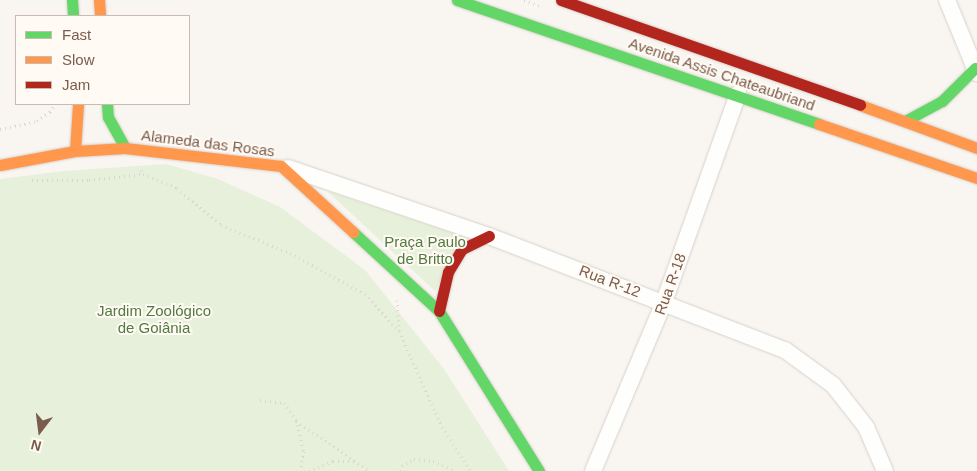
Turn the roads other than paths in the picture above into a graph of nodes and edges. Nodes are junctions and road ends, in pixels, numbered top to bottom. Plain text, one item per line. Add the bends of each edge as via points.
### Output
1 (72, 0) edge
2 (99, 0) edge
3 (457, 0) edge
4 (561, 0) edge
5 (948, 0) edge
6 (73, 15) edge
7 (100, 15) edge
8 (976, 71) edge
9 (738, 94) junction
10 (79, 105) edge
11 (106, 105) edge
12 (93, 118) junction
13 (905, 121) junction
14 (977, 148) edge
15 (129, 149) junction
16 (75, 151) junction
17 (0, 165) edge
18 (281, 166) junction
19 (977, 178) edge
20 (488, 236) junction
21 (664, 302) junction
22 (439, 311) junction
23 (539, 471) edge
24 (593, 471) edge
25 (885, 471) edge

1 - 6 main road
2 - 7 main road
3 - 9 main road, Avenida Assis Chateaubriand
4 - 13 main road, Avenida Assis Chateaubriand
5 - 8 street
8 - 13 main road via 942,101
9 - 19 main road, Avenida Assis Chateaubriand
9 - 21 street, Rua R-18
10 - 12 main road
11 - 12 main road
12 - 15 main road
12 - 16 main road
13 - 14 main road, Avenida Assis Chateaubriand
15 - 16 main road, Alameda das Rosas
15 - 18 main road, Alameda das Rosas
16 - 17 main road, Alameda das Rosas
18 - 20 street, Rua R-12 via 355,188
18 - 22 main road, Alameda das Rosas
20 - 21 street, Rua R-12
20 - 22 main road via 462,249 448,272
21 - 24 street, Rua R-18
21 - 25 street, Rua R-12 via 785,350 833,385 866,427
22 - 23 main road, Alameda das Rosas

